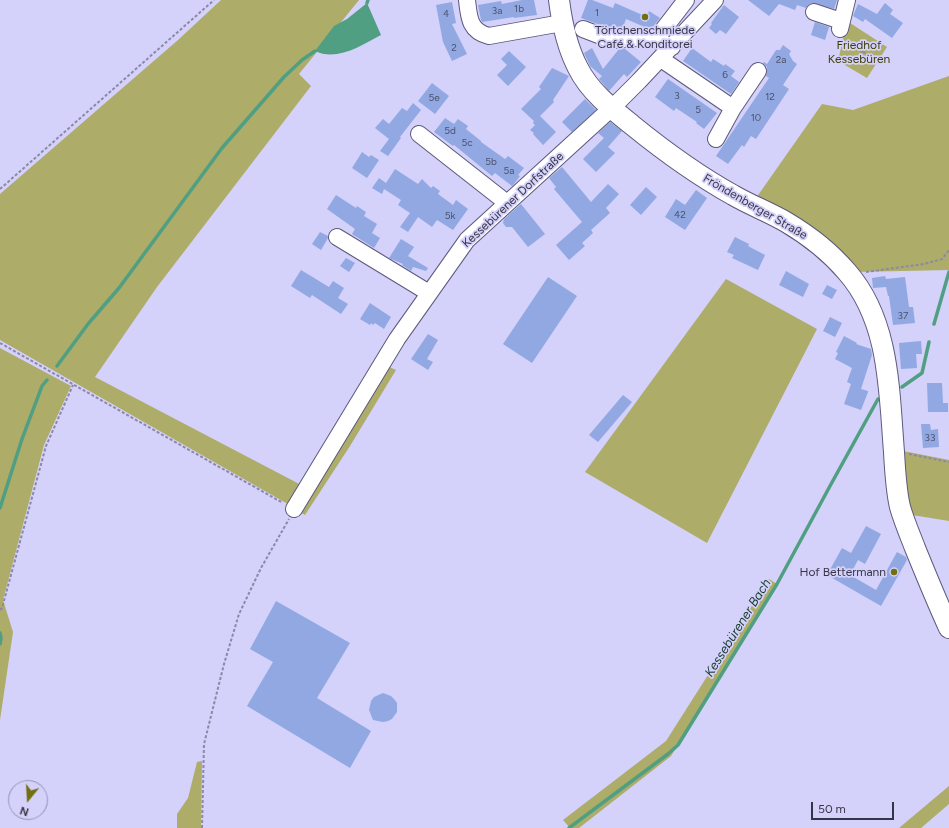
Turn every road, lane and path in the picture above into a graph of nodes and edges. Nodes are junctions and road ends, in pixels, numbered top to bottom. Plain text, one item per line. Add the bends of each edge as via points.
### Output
1 (214, 0) edge
2 (467, 0) edge
3 (559, 0) edge
4 (686, 0) edge
5 (715, 0) edge
6 (847, 0) edge
7 (814, 12) dead end
8 (562, 23) junction
9 (840, 25) junction
10 (583, 29) dead end
11 (656, 39) junction
12 (672, 47) junction
13 (862, 51) junction
14 (859, 57) dead end
15 (661, 59) junction
16 (875, 59) dead end
17 (758, 71) dead end
18 (612, 108) junction
19 (733, 108) junction
20 (419, 134) dead end
21 (716, 139) dead end
22 (0, 189) edge
23 (507, 203) junction
24 (337, 237) dead end
25 (949, 250) edge
26 (851, 277) junction
27 (429, 293) junction
28 (0, 344) edge
29 (73, 385) junction
30 (894, 452) junction
31 (949, 462) edge
32 (294, 509) junction
33 (0, 610) edge
34 (949, 628) edge
35 (202, 828) edge

1 - 22 path
2 - 8 street via 472,24 479,32 489,36
3 - 8 main road, Fröndenberger Straße
4 - 11 street
5 - 12 street, Kessebürener Dorfstraße
6 - 9 street
7 - 9 street
8 - 18 main road, Fröndenberger Straße via 578,69 586,82
9 - 13 path via 839,37
10 - 11 street via 616,40 642,37
11 - 12 street
12 - 15 street, Kessebürener Dorfstraße
13 - 14 path
13 - 16 path
15 - 18 street, Kessebürener Dorfstraße
15 - 19 street
17 - 19 street
18 - 23 street, Kessebürener Dorfstraße
18 - 26 main road, Fröndenberger Straße via 674,158 735,196 786,222 815,242
19 - 21 street
20 - 23 street
23 - 27 street, Kessebürener Dorfstraße via 467,240
24 - 27 street
25 - 26 path via 942,259 924,264
26 - 30 main road, Fröndenberger Straße via 870,308 879,330 888,379
27 - 32 street, Kessebürener Dorfstraße via 397,339
28 - 29 path
29 - 32 path
29 - 33 path via 46,446
30 - 31 path
30 - 34 main road, Fröndenberger Straße via 900,506
32 - 35 path via 239,614 224,664 204,744

